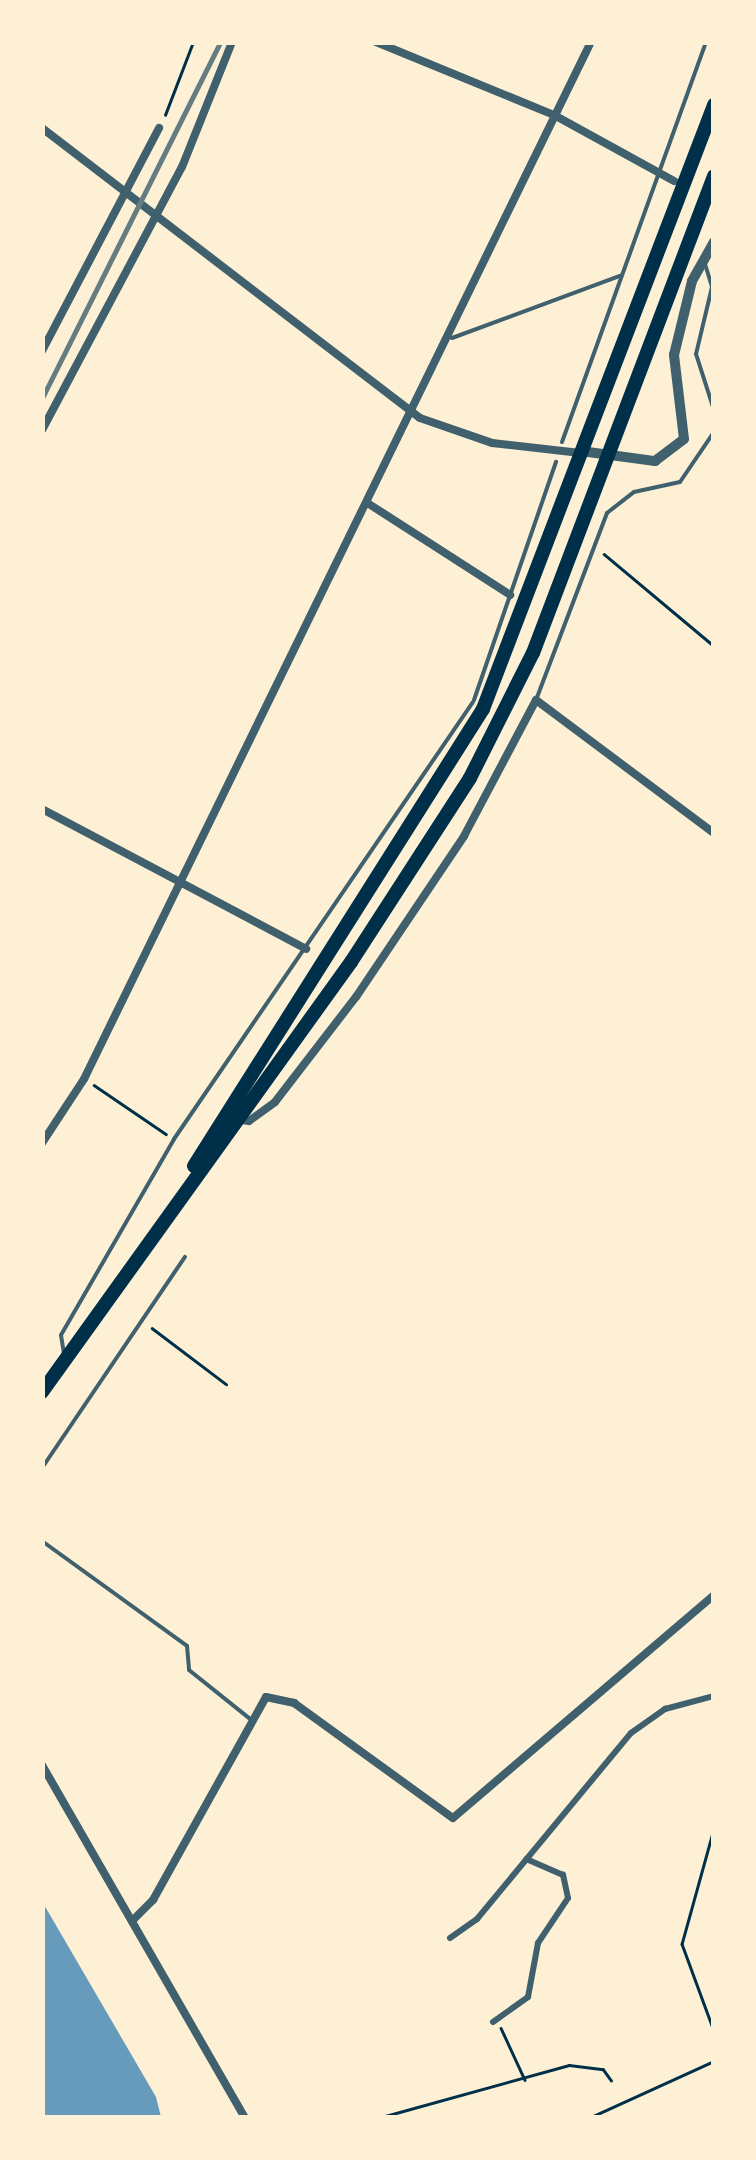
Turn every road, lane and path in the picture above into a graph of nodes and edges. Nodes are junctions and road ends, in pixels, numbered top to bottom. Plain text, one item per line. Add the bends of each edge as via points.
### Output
1 (193, 42) edge
2 (232, 42) edge
3 (376, 42) edge
4 (591, 42) edge
5 (706, 44) edge
6 (714, 105) edge
7 (554, 115) junction
8 (42, 128) edge
9 (159, 128) joint
10 (658, 173) junction
11 (714, 176) edge
12 (674, 181) dead end
13 (126, 192) junction
14 (157, 217) junction
15 (714, 242) edge
16 (702, 260) junction
17 (620, 276) junction
18 (452, 338) junction
19 (42, 351) edge
20 (714, 410) edge
21 (411, 412) junction
22 (42, 430) edge
23 (714, 432) edge
24 (562, 442) dead end
25 (588, 452) junction
26 (611, 456) junction
27 (556, 462) dead end
28 (369, 504) junction
29 (593, 549) junction
30 (510, 595) junction
31 (714, 646) edge
32 (536, 700) junction
33 (478, 706) junction
34 (42, 809) edge
35 (714, 834) edge
36 (174, 881) junction
37 (306, 949) junction
38 (84, 1079) junction
39 (232, 1117) junction
40 (174, 1139) junction
41 (42, 1143) edge
42 (185, 1257) dead end
43 (142, 1320) junction
44 (66, 1356) junction
45 (226, 1384) dead end
46 (42, 1392) edge
47 (42, 1468) edge
48 (42, 1541) edge
49 (714, 1595) edge
50 (714, 1696) edge
51 (248, 1718) junction
52 (42, 1765) edge
53 (714, 1829) edge
54 (524, 1859) junction
55 (132, 1921) junction
56 (450, 1938) dead end
57 (493, 2022) joint
58 (714, 2030) edge
59 (714, 2061) edge
60 (611, 2080) dead end
61 (526, 2081) junction
62 (245, 2118) edge
63 (378, 2118) edge
64 (588, 2118) edge

1 - 9 path
2 - 14 street
3 - 7 street
4 - 7 street
5 - 10 lane
6 - 25 highway
7 - 10 street
7 - 18 street
8 - 13 street
9 - 13 street
10 - 12 street
10 - 17 lane
11 - 26 highway
13 - 14 street
13 - 19 street
14 - 21 street
14 - 22 street
15 - 16 street
16 - 20 lane via 712,287 697,366
16 - 26 street via 674,355 684,439 666,459
17 - 18 lane
17 - 24 lane
18 - 21 street
21 - 25 street via 492,443
21 - 28 street
23 - 29 lane via 680,482 613,505
25 - 26 street
25 - 33 highway
26 - 39 highway via 533,653 462,792
27 - 30 lane
28 - 30 street
28 - 36 street
29 - 31 path via 639,576
29 - 32 lane
30 - 33 lane
32 - 35 street
32 - 39 street via 464,836 356,997 275,1102
33 - 37 lane
33 - 39 highway
34 - 36 street
36 - 37 street
36 - 38 street
37 - 40 lane
38 - 40 path
38 - 41 street
39 - 44 highway
40 - 44 lane via 61,1335 57,1349
42 - 43 lane
43 - 45 path
43 - 47 lane
44 - 46 highway
48 - 51 lane via 187,1646 189,1670
49 - 51 street via 454,1818 294,1703 266,1696
50 - 54 street via 665,1708 631,1733
51 - 55 street via 153,1900
52 - 55 street
53 - 58 path via 682,1944
54 - 56 street
54 - 57 street via 563,1875 568,1898 538,1943 528,1998
55 - 62 street
57 - 61 path
59 - 64 path
60 - 61 path via 586,2065
61 - 63 path

